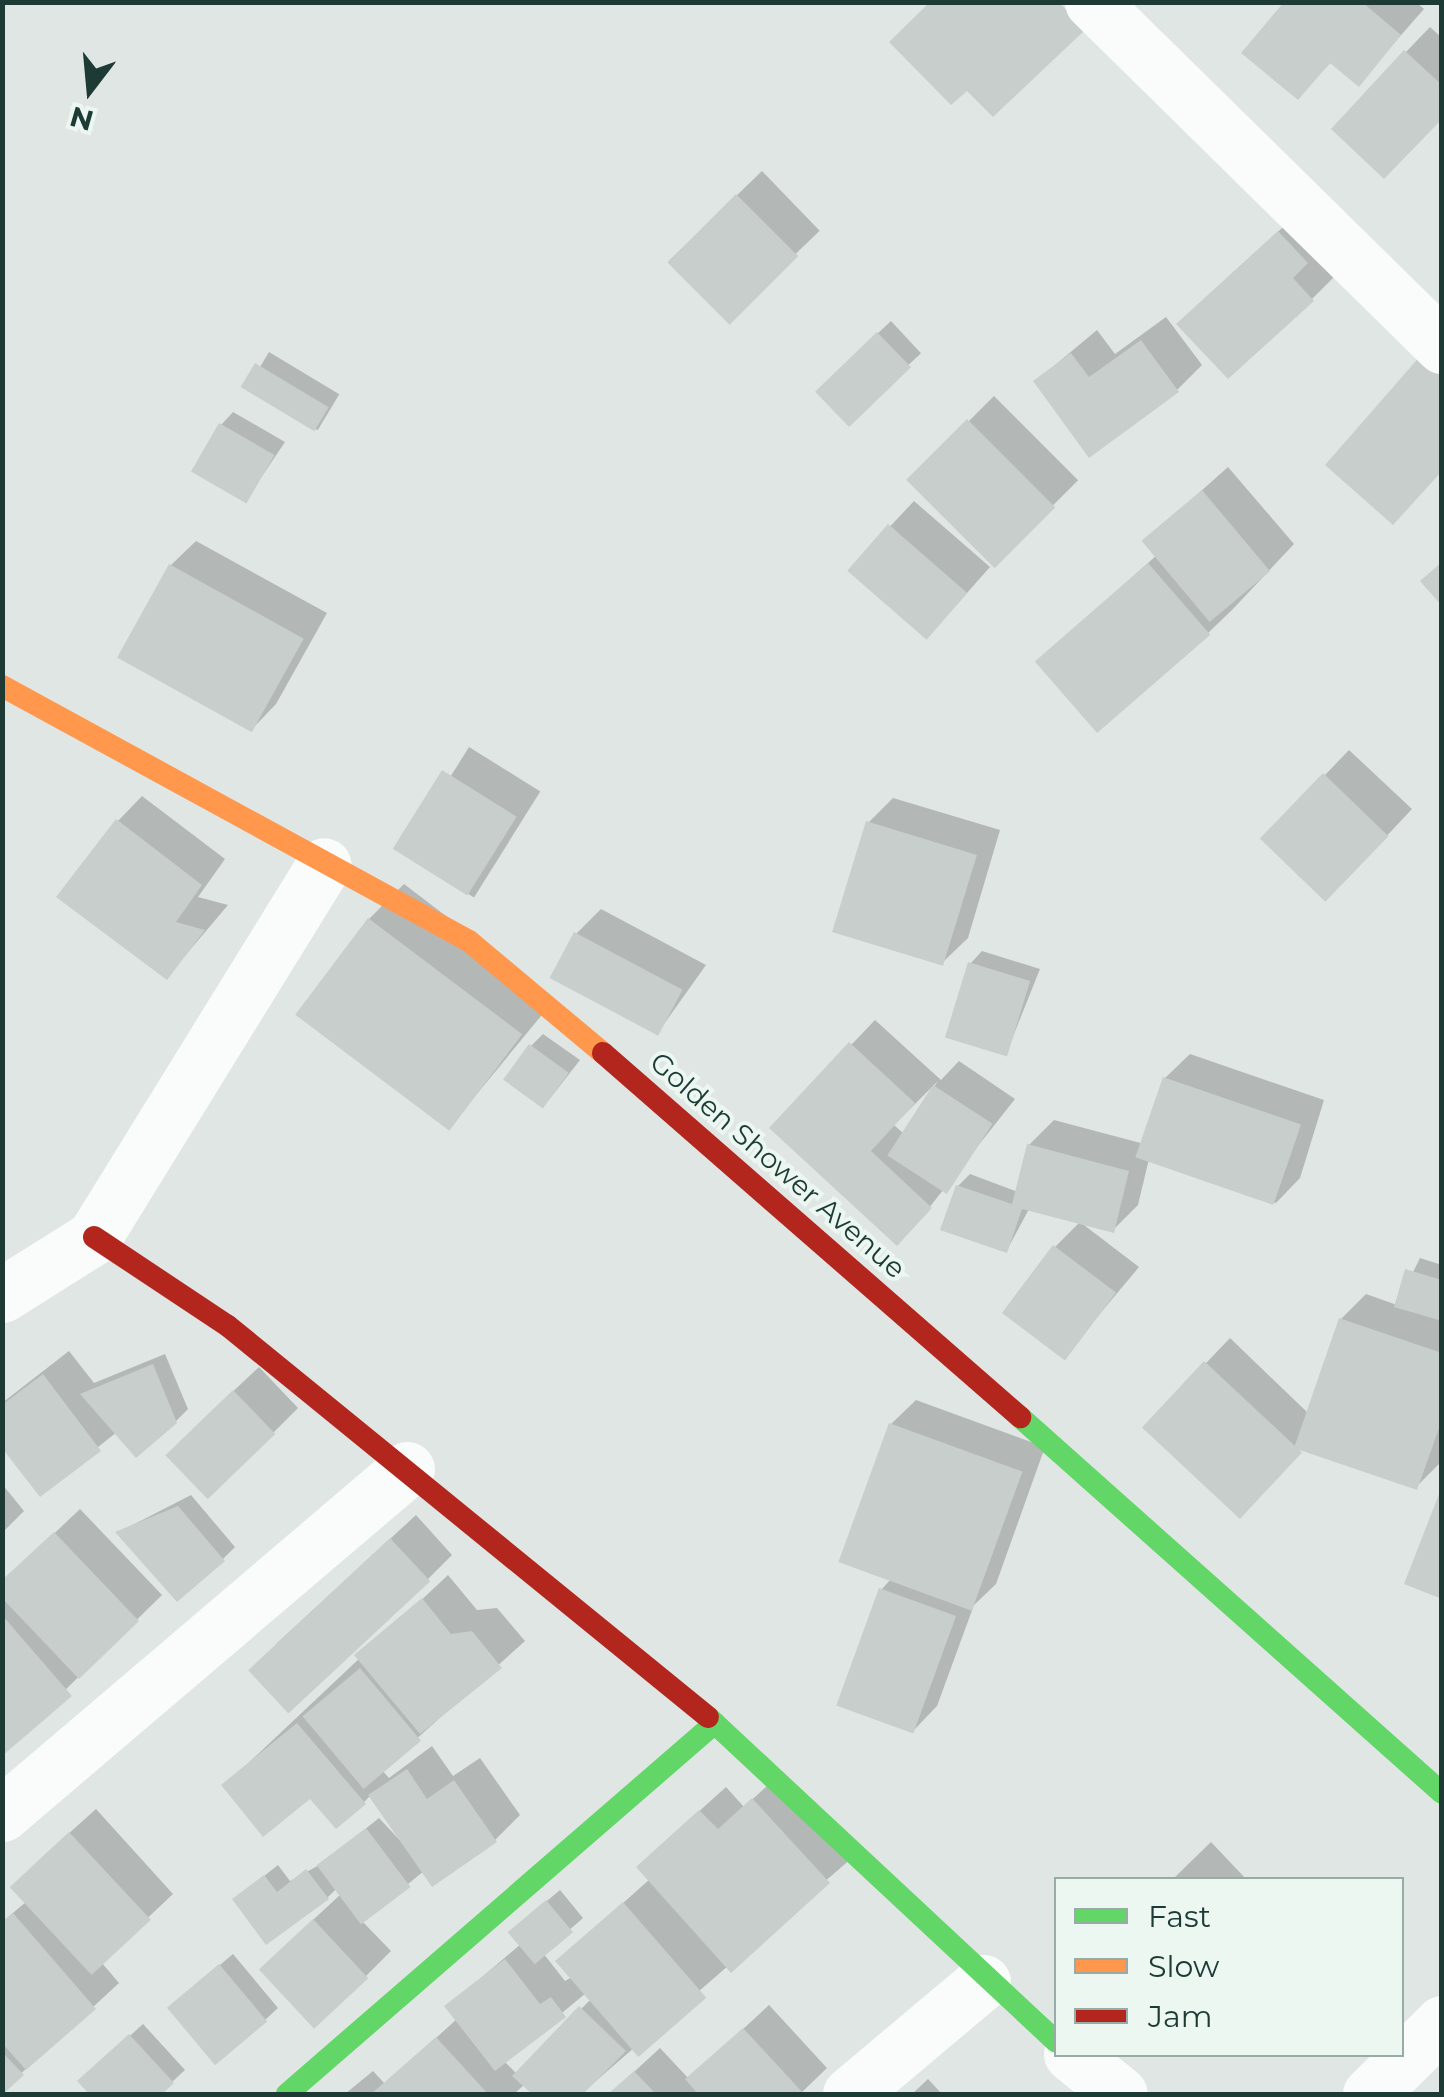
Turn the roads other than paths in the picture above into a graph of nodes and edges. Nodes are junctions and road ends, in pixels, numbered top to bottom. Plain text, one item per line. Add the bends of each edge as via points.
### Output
1 (1092, 2) edge
2 (1442, 346) edge
3 (2, 686) edge
4 (324, 866) junction
5 (94, 1237) junction
6 (2, 1295) edge
7 (407, 1469) junction
8 (715, 1723) junction
9 (1442, 1793) edge
10 (2, 1814) edge
11 (983, 1982) junction
12 (1442, 2022) edge
13 (1054, 2040) edge
14 (1076, 2057) edge
15 (287, 2094) edge
16 (850, 2094) edge
17 (1120, 2094) edge
18 (1370, 2094) edge

1 - 2 street
3 - 4 street, Golden Shower Avenue
4 - 5 street
4 - 9 street, Golden Shower Avenue via 468,940 746,1173
5 - 6 street
5 - 7 street via 228,1326
7 - 8 street
7 - 10 street
8 - 11 street
8 - 15 street
11 - 13 street
11 - 16 street
12 - 18 street
14 - 17 street

